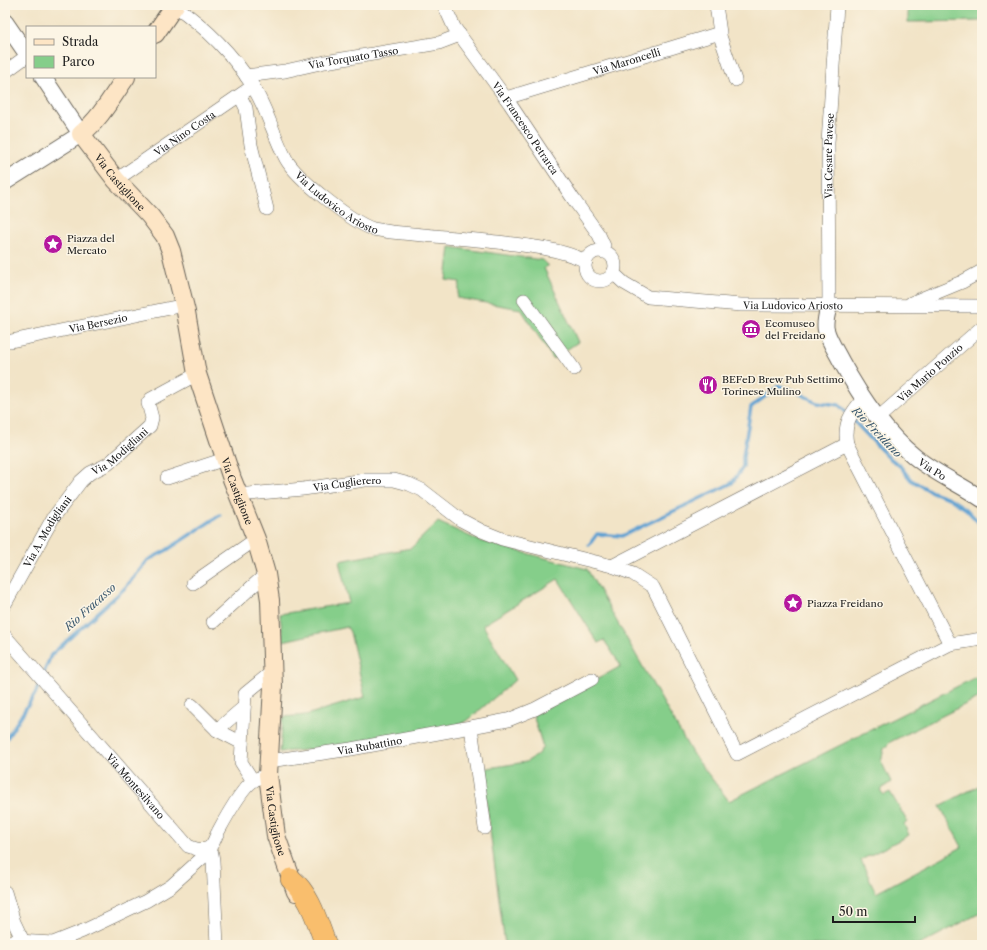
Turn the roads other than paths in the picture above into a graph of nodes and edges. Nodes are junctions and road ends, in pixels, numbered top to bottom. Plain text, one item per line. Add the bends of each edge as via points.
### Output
1 (174, 5) edge
2 (444, 5) edge
3 (716, 5) edge
4 (837, 5) edge
5 (5, 22) edge
6 (156, 32) edge
7 (719, 33) junction
8 (460, 35) junction
9 (26, 54) edge
10 (26, 56) edge
11 (5, 72) edge
12 (44, 78) edge
13 (125, 78) edge
14 (735, 80) dead end
15 (250, 81) junction
16 (240, 96) junction
17 (506, 98) junction
18 (81, 134) junction
19 (116, 180) junction
20 (5, 182) edge
21 (267, 208) dead end
22 (603, 252) junction
23 (586, 261) junction
24 (982, 271) edge
25 (613, 273) junction
26 (524, 300) dead end
27 (185, 305) junction
28 (829, 306) junction
29 (906, 306) junction
30 (982, 306) edge
31 (982, 327) edge
32 (12, 341) dead end
33 (574, 369) dead end
34 (197, 374) junction
35 (863, 399) junction
36 (878, 418) junction
37 (847, 444) junction
38 (225, 459) junction
39 (167, 478) dead end
40 (81, 481) joint
41 (238, 495) junction
42 (982, 499) edge
43 (256, 539) junction
44 (612, 566) junction
45 (266, 574) junction
46 (193, 583) dead end
47 (5, 604) edge
48 (213, 622) dead end
49 (5, 636) edge
50 (982, 639) edge
51 (950, 644) junction
52 (273, 671) junction
53 (592, 678) dead end
54 (192, 705) dead end
55 (244, 707) junction
56 (471, 727) junction
57 (217, 730) junction
58 (242, 743) junction
59 (263, 772) junction
60 (485, 828) dead end
61 (208, 849) junction
62 (292, 879) junction
63 (5, 892) edge
64 (23, 941) junction
65 (5, 942) edge
66 (217, 945) edge
67 (315, 945) edge
68 (326, 945) edge

1 - 6 main road
1 - 15 street, Via Ludovico Ariosto via 198,22
2 - 8 street, Via Francesco Petrarca
3 - 7 street
4 - 28 street, Via Cesare Pavese via 828,143
5 - 9 street
7 - 14 street
7 - 17 street, Via Maroncelli
8 - 15 street, Via Torquato Tasso via 439,42 324,62
8 - 17 street, Via Francesco Petrarca
10 - 11 street
12 - 18 street, Via Castiglione
13 - 18 main road via 100,114
15 - 16 street, Via Nino Costa
15 - 23 street, Via Ludovico Ariosto via 287,160 318,192 358,222 373,229 391,232 527,245 555,250
16 - 19 street, Via Nino Costa
16 - 21 street via 246,108 251,145
17 - 22 street, Via Francesco Petrarca via 599,235 604,246
18 - 19 main road, Via Castiglione
18 - 20 street
19 - 27 main road, Via Castiglione via 165,236
22 - 23 street via 593,253
22 - 25 street via 612,258 615,268
23 - 25 street via 586,272 594,280 605,280
24 - 29 street
25 - 28 street, Via Ludovico Ariosto via 648,297 741,305
26 - 33 street
27 - 32 street, Via Bersezio
27 - 34 main road, Via Castiglione
28 - 29 street, Via Ludovico Ariosto
28 - 35 street, Via Po via 825,321 826,331
29 - 30 street, Via Ludovico Ariosto
31 - 36 street, Via Mario Ponzio
34 - 38 main road, Via Castiglione
34 - 40 street, Via Modigliani via 151,398 148,403 152,418 150,426 108,464
35 - 36 street, Via Po
35 - 37 street via 846,424
36 - 42 street, Via Po via 898,441 929,468
37 - 44 street
37 - 51 street
38 - 39 street
38 - 41 main road, Via Castiglione
40 - 47 street, Via A. Modigliani via 53,518
41 - 43 main road, Via Castiglione
41 - 44 street, Via Cuglierero via 365,480 394,480 422,490 468,524 502,539
43 - 45 main road, Via Castiglione
43 - 46 street
44 - 51 street, Via Cuglierero via 633,574 653,587 737,754
45 - 48 street
45 - 52 main road, Via Castiglione via 270,600
49 - 61 street, Via Montesilvano via 188,846 198,850
50 - 51 street
52 - 55 street via 245,694
52 - 59 main road, Via Castiglione
53 - 56 street, Via Rubattino via 535,709 508,720
54 - 57 street
55 - 57 street
55 - 58 street
56 - 59 street, Via Rubattino via 351,749
56 - 60 street
57 - 58 street
58 - 59 street via 241,762
59 - 61 street via 246,787
59 - 62 main road, Via Castiglione via 276,836
61 - 64 street via 202,858 171,886 146,901 52,943
61 - 66 street via 212,854
62 - 67 main road, Via Castiglione
62 - 68 highway via 308,899
63 - 64 street
64 - 65 street

